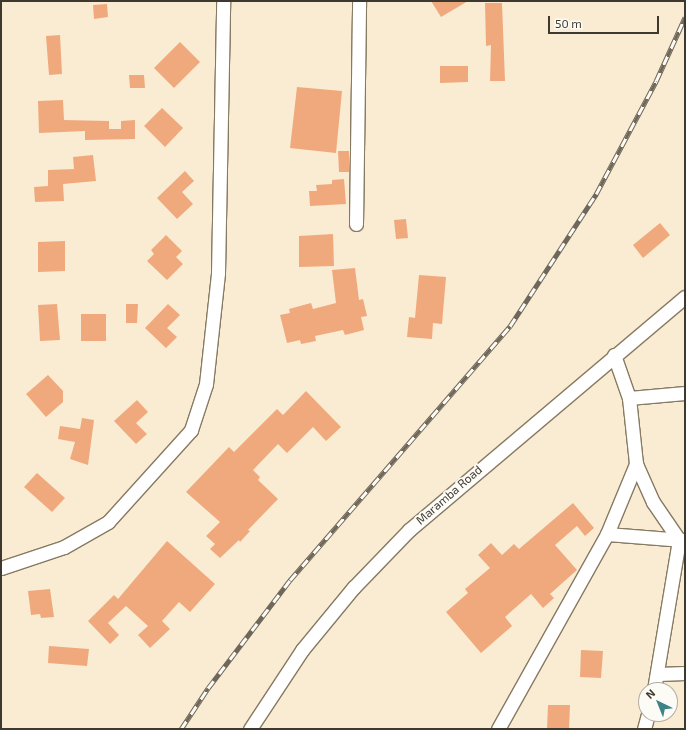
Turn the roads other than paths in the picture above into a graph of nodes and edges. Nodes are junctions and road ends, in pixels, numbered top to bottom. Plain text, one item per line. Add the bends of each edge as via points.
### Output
1 (223, 1) edge
2 (359, 1) edge
3 (356, 224) dead end
4 (685, 297) edge
5 (614, 355) junction
6 (685, 393) edge
7 (629, 398) junction
8 (636, 464) junction
9 (607, 534) junction
10 (682, 540) edge
11 (1, 568) edge
12 (685, 673) edge
13 (658, 674) junction
14 (656, 682) edge
15 (250, 729) edge
16 (498, 729) edge

1 - 11 street via 218,273 206,384 191,430 108,522 64,547
2 - 3 street
4 - 5 street, Maramba Road
5 - 7 street
5 - 15 street, Maramba Road via 409,530 354,587 302,650
6 - 7 street
7 - 8 street
8 - 9 street
8 - 10 street via 653,502
9 - 10 street
9 - 16 street
10 - 13 street
12 - 13 street
13 - 14 street

